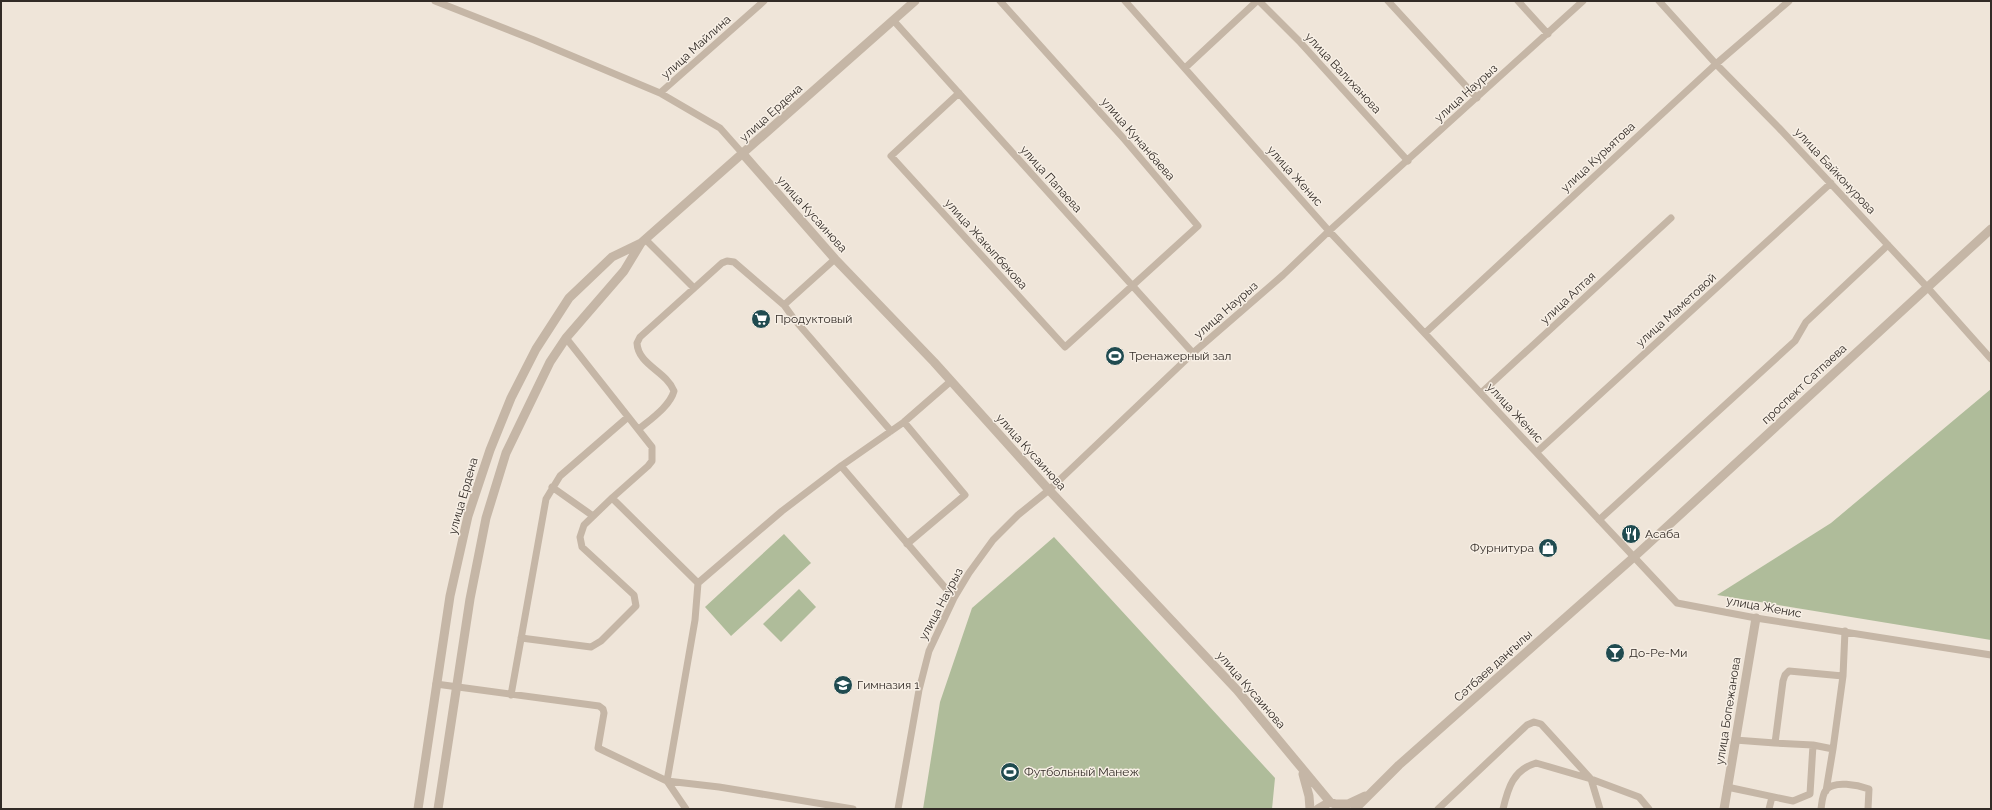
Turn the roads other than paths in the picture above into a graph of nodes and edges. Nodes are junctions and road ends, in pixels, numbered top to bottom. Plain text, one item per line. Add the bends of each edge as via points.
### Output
1 (435, 1) edge
2 (764, 1) edge
3 (915, 1) edge
4 (1000, 1) edge
5 (1125, 1) edge
6 (1258, 1) edge
7 (1388, 1) edge
8 (1518, 1) edge
9 (1583, 1) edge
10 (1658, 1) edge
11 (1789, 1) edge
12 (893, 20) junction
13 (1548, 34) junction
14 (1716, 64) junction
15 (1185, 68) junction
16 (959, 93) junction
17 (660, 94) junction
18 (1477, 98) junction
19 (743, 154) junction
20 (1408, 160) junction
21 (1831, 183) junction
22 (1671, 218) dead end
23 (1991, 229) edge
24 (1329, 230) junction
25 (643, 241) junction
26 (1888, 245) junction
27 (835, 259) junction
28 (1132, 285) junction
29 (1927, 287) junction
30 (694, 288) junction
31 (784, 305) junction
32 (1425, 333) junction
33 (566, 338) junction
34 (1193, 353) junction
35 (1991, 359) edge
36 (951, 381) junction
37 (1481, 393) junction
38 (628, 417) junction
39 (904, 422) junction
40 (639, 430) junction
41 (891, 431) junction
42 (1537, 452) junction
43 (840, 466) junction
44 (552, 487) junction
45 (1049, 490) junction
46 (612, 498) junction
47 (593, 516) junction
48 (1599, 520) junction
49 (907, 544) junction
50 (1634, 557) junction
51 (698, 583) junction
52 (954, 598) junction
53 (1756, 618) junction
54 (1846, 631) junction
55 (521, 638) junction
56 (1991, 655) edge
57 (1843, 676) junction
58 (436, 684) junction
59 (457, 688) junction
60 (511, 694) junction
61 (1735, 740) junction
62 (1775, 743) junction
63 (1814, 745) junction
64 (1833, 749) junction
65 (1300, 767) junction
66 (1591, 779) junction
67 (667, 781) junction
68 (1727, 787) junction
69 (1826, 791) junction
70 (1368, 794) junction
71 (1772, 797) junction
72 (1335, 805) edge
73 (418, 809) edge
74 (438, 809) edge
75 (686, 809) edge
76 (854, 809) edge
77 (898, 809) edge
78 (1310, 809) edge
79 (1318, 809) edge
80 (1355, 809) edge
81 (1438, 809) edge
82 (1503, 809) edge
83 (1600, 809) edge
84 (1649, 809) edge
85 (1724, 809) edge
86 (1769, 809) edge
87 (1821, 809) edge
88 (1868, 809) edge

1 - 17 street
2 - 17 street, улица Майлина
3 - 12 street, улица Ердена
4 - 28 street, улица Кунанбаева via 1125,140 1198,226
5 - 15 street, улица Женис
6 - 15 street
6 - 20 street, улица Валиханова via 1299,41
7 - 18 street
8 - 13 street
9 - 13 street, улица Наурыз
10 - 14 street, улица Байконурова
11 - 14 street, улица Курьятова
12 - 16 street, улица Папаева
12 - 19 street, улица Ердена
13 - 18 street, улица Наурыз
14 - 21 street, улица Байконурова
14 - 32 street, улица Курьятова
15 - 24 street, улица Женис
16 - 28 street, улица Папаева
16 - 28 street, улица Жакыпбекова via 892,154 892,158 1065,347
17 - 19 street via 720,128
18 - 20 street, улица Наурыз
19 - 25 street, улица Ердена
19 - 27 street, улица Кусаинова
20 - 24 street, улица Наурыз
21 - 26 street, улица Байконурова
21 - 42 street, улица Маметовой
22 - 37 street, улица Алтая
23 - 29 street, проспект Сатпаева
24 - 32 street, улица Женис
24 - 34 street, улица Наурыз via 1283,275
25 - 30 street
25 - 33 street, улица Ердена via 624,271
25 - 58 street, улица Ердена via 612,257 569,298 548,328 511,398 468,516 450,596
26 - 29 street, улица Байконурова
26 - 48 street via 1806,322 1795,340
27 - 31 street
27 - 36 street, улица Кусаинова
28 - 34 street, улица Папаева
29 - 35 street, улица Байконурова
29 - 50 street, проспект Сатпаева
30 - 31 street via 722,263 734,262
30 - 40 street via 640,337 637,343 640,356 668,381 674,391 666,405
31 - 41 street
32 - 37 street, улица Женис
33 - 38 street
33 - 59 street, улица Ердена via 550,362 506,453 486,518 470,599
34 - 45 street, улица Наурыз
36 - 39 street
36 - 45 street, улица Кусаинова
37 - 42 street, улица Женис
38 - 40 street
38 - 44 street via 560,476
39 - 41 street
39 - 49 street via 965,495
40 - 46 street via 652,447 652,461
41 - 43 street
42 - 48 street, улица Женис
43 - 49 street
43 - 51 street via 782,511
44 - 47 street
44 - 55 street via 546,499
45 - 52 street, улица Наурыз via 1018,514 993,540
45 - 65 street, улица Кусаинова via 1237,690
46 - 47 street
46 - 51 street
47 - 55 street via 584,526 580,543 634,595 636,606 601,641 591,647
48 - 50 street, улица Женис
49 - 52 street
50 - 53 street, улица Женис via 1677,603
50 - 70 street, Сәтбаев даңғылы
51 - 67 street via 695,620
52 - 77 street, улица Наурыз via 929,651 919,690
53 - 54 street, улица Женис
53 - 61 street, улица Бопежанова
54 - 56 street, улица Женис
54 - 57 street
55 - 60 street
57 - 62 street via 1789,671 1783,682
57 - 64 street
58 - 59 street
58 - 73 street, улица Ердена
59 - 60 street
59 - 74 street, улица Ердена
60 - 67 street via 599,706 604,713 598,748
61 - 62 street
61 - 68 street, улица Бопежанова
62 - 63 street
63 - 64 street
63 - 71 street via 1810,794 1792,801
64 - 69 street
65 - 72 street, улица Кусаинова
65 - 78 street via 1306,783
66 - 81 street via 1541,724 1534,722 1527,725
66 - 82 street via 1536,764 1528,766 1510,783
66 - 83 street
66 - 84 street via 1640,797
67 - 75 street
67 - 76 street
68 - 71 street
68 - 85 street, улица Бопежанова
69 - 87 street
69 - 88 street via 1832,786 1842,784 1868,789
70 - 72 street via 1348,804
70 - 80 street
71 - 86 street
72 - 79 street

